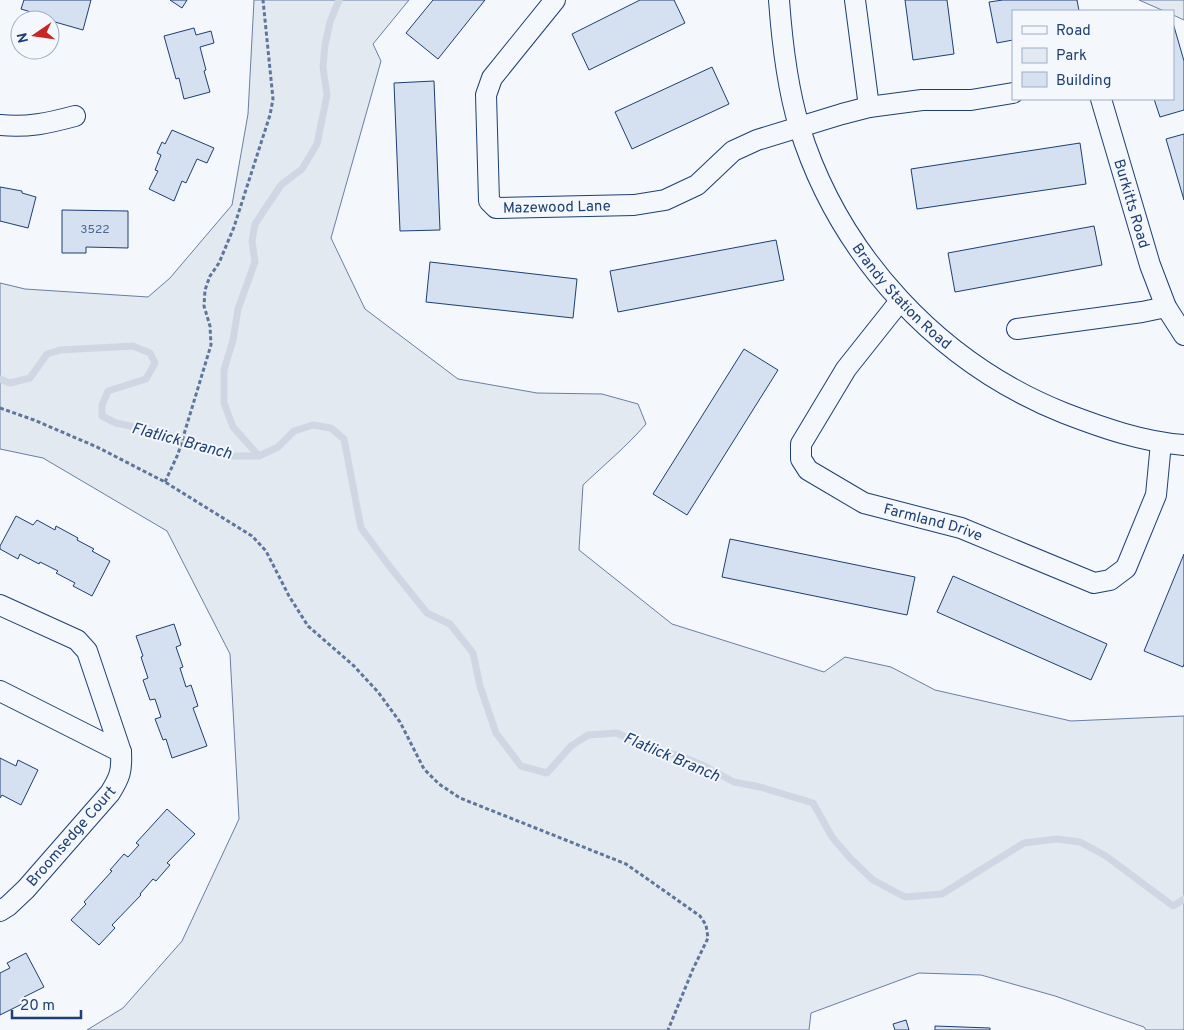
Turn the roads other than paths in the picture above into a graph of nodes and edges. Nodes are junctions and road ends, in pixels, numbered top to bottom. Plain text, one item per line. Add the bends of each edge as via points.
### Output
1 (555, 0) edge
2 (779, 0) edge
3 (855, 0) edge
4 (1012, 93) edge
5 (1101, 100) edge
6 (869, 107) junction
7 (75, 116) dead end
8 (0, 125) edge
9 (800, 128) junction
10 (900, 300) junction
11 (1166, 307) junction
12 (1017, 329) dead end
13 (1184, 334) edge
14 (1161, 444) junction
15 (1184, 445) edge
16 (0, 605) edge
17 (0, 691) edge
18 (121, 752) junction
19 (0, 911) edge

1 - 9 street, Mazewood Lane via 492,78 486,95 489,200 496,208 634,205 665,200 697,185 733,151 757,140
2 - 9 street, Brandy Station Road via 781,39
3 - 6 street
4 - 6 street via 970,100 922,100
5 - 11 street, Burkitts Road
6 - 9 street
7 - 8 street via 46,124
9 - 10 street, Brandy Station Road via 809,155 848,233
10 - 14 street, Brandy Station Road via 956,352 1037,402 1096,425
10 - 14 street, Farmland Drive via 846,369 802,444 801,459 808,470 864,504 961,528 1094,583 1110,580 1126,568 1156,495
11 - 12 street
11 - 13 street, Burkitts Road
14 - 15 street, Brandy Station Road
16 - 18 street, Broomsedge Court via 77,640 87,651
17 - 18 street
18 - 19 street, Broomsedge Court via 119,778 110,792 26,889

